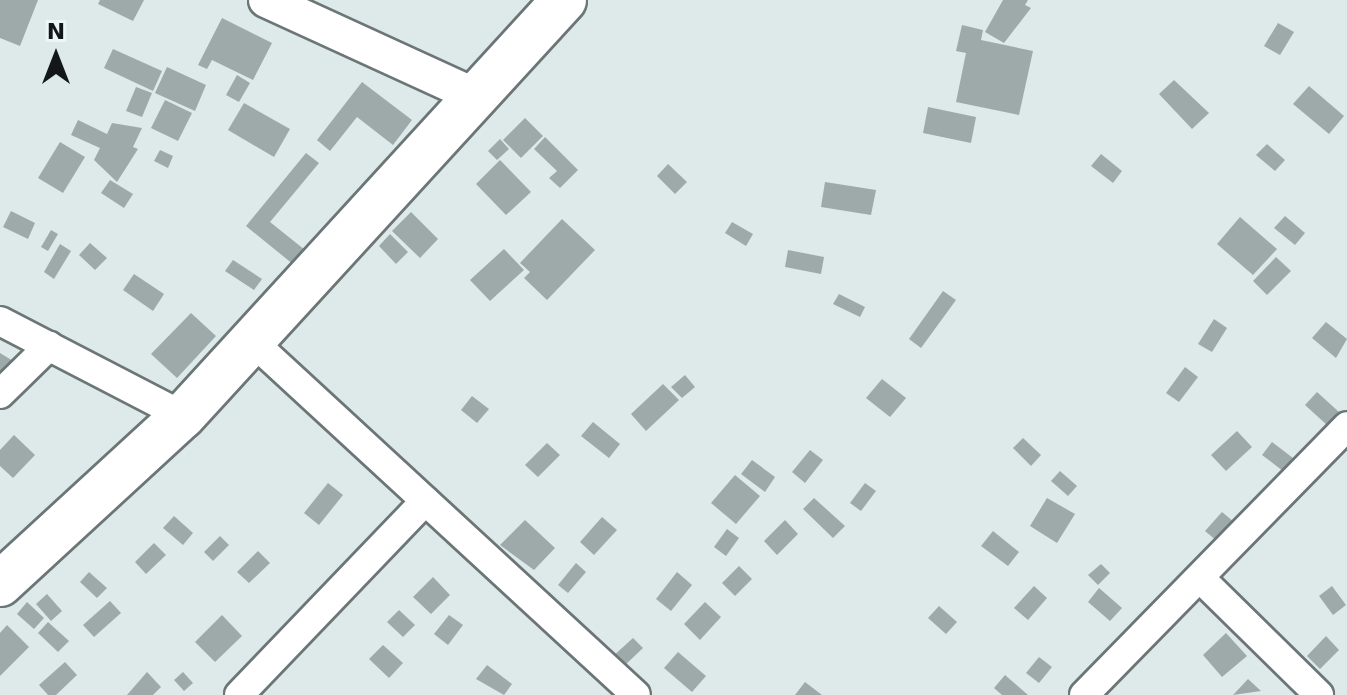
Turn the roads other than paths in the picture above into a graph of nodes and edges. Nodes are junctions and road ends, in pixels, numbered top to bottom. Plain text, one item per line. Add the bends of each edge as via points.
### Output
1 (266, 0) edge
2 (564, 0) edge
3 (478, 97) junction
4 (0, 321) edge
5 (252, 341) junction
6 (49, 346) junction
7 (0, 394) edge
8 (183, 416) junction
9 (1347, 426) edge
10 (425, 501) junction
11 (1200, 578) junction
12 (0, 584) edge
13 (239, 695) edge
14 (636, 695) edge
15 (1084, 695) edge
16 (1319, 695) edge

1 - 3 street
2 - 3 highway
3 - 5 highway
4 - 6 street
5 - 8 highway
5 - 10 street
6 - 7 street
6 - 8 street
8 - 12 highway
9 - 11 street
10 - 13 street
10 - 14 street
11 - 15 street
11 - 16 street

